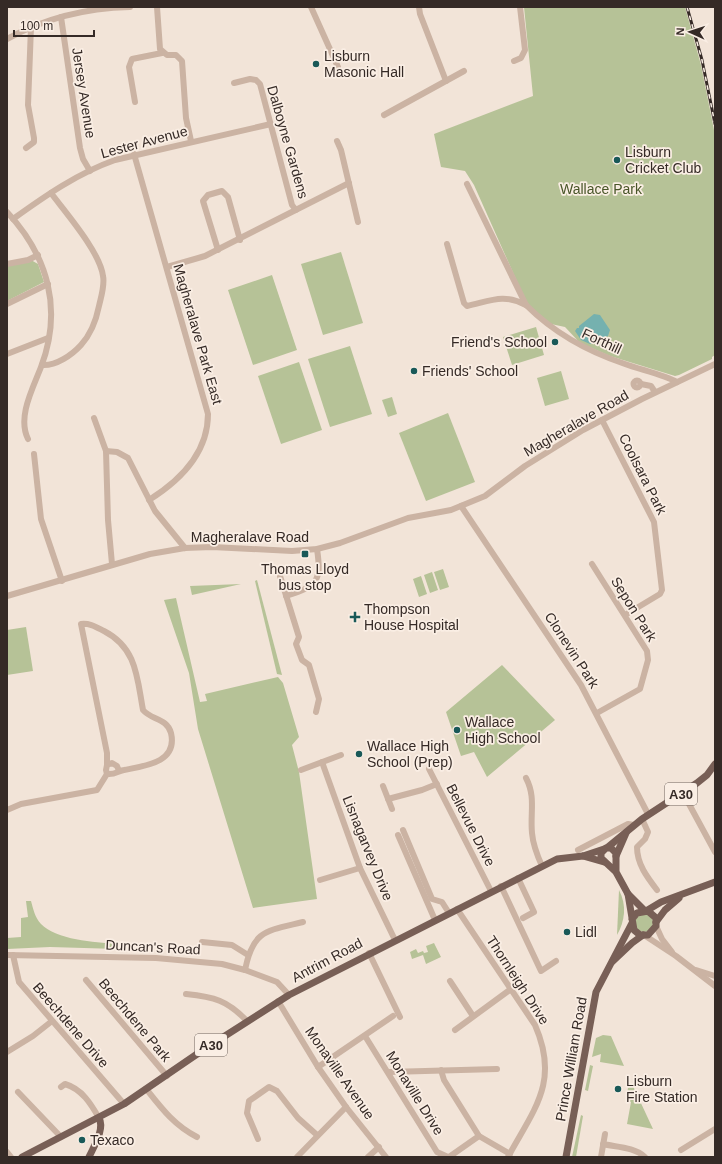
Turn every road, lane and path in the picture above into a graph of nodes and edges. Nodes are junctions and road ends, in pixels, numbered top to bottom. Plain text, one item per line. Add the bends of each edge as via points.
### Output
1 (130, 7) edge
2 (157, 7) edge
3 (310, 7) edge
4 (419, 7) edge
5 (520, 7) edge
6 (61, 17) junction
7 (31, 27) junction
8 (7, 39) edge
9 (162, 53) junction
10 (514, 61) dead end
11 (338, 67) dead end
12 (464, 71) dead end
13 (446, 80) junction
14 (234, 83) dead end
15 (135, 102) dead end
16 (384, 115) dead end
17 (271, 124) junction
18 (191, 141) junction
19 (337, 141) dead end
20 (26, 148) dead end
21 (134, 154) junction
22 (90, 171) junction
23 (349, 183) junction
24 (467, 184) dead end
25 (51, 193) junction
26 (296, 210) junction
27 (7, 212) edge
28 (13, 218) junction
29 (358, 222) dead end
30 (240, 240) junction
31 (447, 244) dead end
32 (218, 250) junction
33 (38, 255) junction
34 (7, 264) edge
35 (167, 267) junction
36 (48, 284) junction
37 (7, 304) edge
38 (526, 305) junction
39 (48, 338) junction
40 (7, 354) edge
41 (715, 364) edge
42 (42, 366) junction
43 (676, 382) junction
44 (641, 384) dead end
45 (655, 392) junction
46 (94, 418) dead end
47 (602, 420) junction
48 (28, 439) dead end
49 (106, 451) junction
50 (34, 454) dead end
51 (149, 500) junction
52 (461, 506) junction
53 (185, 548) junction
54 (317, 549) junction
55 (112, 564) junction
56 (592, 564) dead end
57 (280, 576) dead end
58 (62, 581) junction
59 (8, 596) edge
60 (286, 596) junction
61 (625, 616) junction
62 (325, 709) dead end
63 (596, 713) junction
64 (341, 755) dead end
65 (322, 762) junction
66 (715, 764) edge
67 (107, 765) junction
68 (430, 769) dead end
69 (301, 770) dead end
70 (119, 771) junction
71 (107, 774) junction
72 (526, 778) dead end
73 (437, 784) junction
74 (382, 786) dead end
75 (683, 793) junction
76 (388, 799) junction
77 (392, 808) dead end
78 (7, 810) edge
79 (645, 816) junction
80 (634, 825) junction
81 (626, 833) junction
82 (601, 838) junction
83 (606, 848) junction
84 (715, 852) edge
85 (580, 853) junction
86 (616, 857) junction
87 (605, 862) junction
88 (542, 866) junction
89 (360, 868) junction
90 (616, 872) junction
91 (518, 878) junction
92 (320, 880) dead end
93 (715, 882) edge
94 (502, 886) junction
95 (657, 890) dead end
96 (491, 891) junction
97 (628, 894) junction
98 (683, 895) junction
99 (457, 909) junction
100 (645, 911) junction
101 (449, 913) junction
102 (523, 918) dead end
103 (435, 920) junction
104 (632, 921) junction
105 (303, 922) dead end
106 (656, 924) junction
107 (644, 935) junction
108 (395, 940) junction
109 (202, 942) dead end
110 (369, 953) junction
111 (10, 955) edge
112 (248, 955) junction
113 (676, 956) junction
114 (556, 961) dead end
115 (608, 967) junction
116 (691, 968) junction
117 (245, 970) junction
118 (715, 976) edge
119 (86, 980) dead end
120 (450, 981) dead end
121 (715, 986) edge
122 (511, 989) junction
123 (186, 994) dead end
124 (289, 995) junction
125 (278, 1001) junction
126 (393, 1016) dead end
127 (400, 1016) dead end
128 (473, 1016) junction
129 (52, 1021) junction
130 (246, 1021) junction
131 (455, 1030) dead end
132 (365, 1036) junction
133 (7, 1052) edge
134 (318, 1067) junction
135 (497, 1069) dead end
136 (441, 1070) junction
137 (389, 1072) junction
138 (167, 1076) junction
139 (61, 1087) dead end
140 (147, 1090) junction
141 (18, 1092) dead end
142 (124, 1104) junction
143 (346, 1107) junction
144 (99, 1118) junction
145 (715, 1129) edge
146 (605, 1134) dead end
147 (317, 1135) junction
148 (479, 1136) junction
149 (61, 1137) junction
150 (197, 1137) dead end
151 (258, 1138) dead end
152 (603, 1144) junction
153 (380, 1147) junction
154 (681, 1150) dead end
155 (7, 1152) edge
156 (509, 1155) edge
157 (11, 1157) edge
158 (22, 1157) edge
159 (89, 1157) edge
160 (297, 1157) edge
161 (368, 1157) edge
162 (386, 1157) edge
163 (448, 1157) edge
164 (566, 1157) edge
165 (601, 1157) edge
166 (645, 1157) edge

1 - 6 street via 101,9
2 - 9 street
3 - 11 street
4 - 13 street
5 - 10 street via 525,50 520,58
6 - 7 street
6 - 22 street, Jersey Avenue via 80,148
7 - 8 street
7 - 20 street via 28,104 34,138 31,145
9 - 15 street via 132,59 129,67
9 - 18 street via 176,55 182,61 186,118
12 - 13 street
13 - 16 street
14 - 17 street, Dalboyne Gardens via 250,79 260,84
17 - 18 street, Lester Avenue
17 - 26 street, Dalboyne Gardens via 292,205
18 - 21 street, Lester Avenue
19 - 23 street
21 - 22 street, Lester Avenue
21 - 35 street, Magheralave Park East
22 - 25 street, Lester Avenue
23 - 26 street
23 - 29 street
24 - 38 street, Forthill
25 - 28 street, Lester Avenue
25 - 42 street via 97,259 103,283 96,320 87,338 63,359
26 - 30 street
27 - 28 street
28 - 33 street
30 - 32 street
30 - 32 street via 228,197 222,191 208,195 204,201
31 - 38 street, Forthill via 467,306 508,299
32 - 35 street
33 - 34 street via 28,260
33 - 36 street
35 - 51 street, Magheralave Park East via 206,402 208,423 204,443 191,464
36 - 37 street
36 - 39 street via 51,299
38 - 43 street, Forthill via 537,317 578,344 620,363
39 - 40 street
39 - 42 street
41 - 43 street, Magheralave Road
42 - 48 street via 27,406 24,428
43 - 45 street, Magheralave Road
44 - 45 street via 651,386
45 - 47 street, Magheralave Road
46 - 49 street
47 - 52 street, Magheralave Road via 557,445 485,496
47 - 61 street, Coolsara Park via 656,526 662,590 660,594
49 - 51 street via 117,452 128,458
49 - 55 street
50 - 58 street via 41,519
51 - 53 street
52 - 54 street, Magheralave Road via 408,518
52 - 63 street, Clonevin Park via 547,632
53 - 54 street, Magheralave Road via 292,551
53 - 55 street, Magheralave Road
54 - 60 street via 318,577 308,588
55 - 58 street, Magheralave Road
56 - 61 street, Sepon Park
57 - 60 street
58 - 59 street, Magheralave Road
60 - 62 street via 299,637 296,644 302,660 310,665 319,699 316,710
61 - 63 street, Sepon Park via 647,651 648,660 642,685 640,690
63 - 79 street, Clonevin Park
64 - 65 street
65 - 69 street
65 - 89 street, Lisnagarvey Drive
66 - 75 main road, Antrim Road / A30 via 707,775
67 - 70 street via 115,764
67 - 70 street via 81,624 94,625 116,637 124,645 130,653 135,669 143,710 146,714 163,721 171,733 171,744 166,756 149,766
67 - 71 street
68 - 73 street, Bellevue Drive
70 - 71 street via 117,774
71 - 78 street via 97,790 21,804
72 - 88 street via 533,797 531,817 534,848
73 - 76 street
73 - 96 street, Bellevue Drive
74 - 76 street
75 - 79 main road, Antrim Road / A30
75 - 84 street
76 - 77 street
79 - 80 main road, Antrim Road / A30
79 - 95 street, Clonevin Park via 648,832 637,847 637,853 642,870
80 - 81 main road, Antrim Road / A30
80 - 82 street via 628,824
81 - 83 main road, Antrim Road / A30
81 - 86 main road, Antrim Road / A30
82 - 83 street
82 - 85 street
83 - 85 main road, Antrim Road / A30
83 - 86 main road via 613,849
83 - 87 main road via 600,856
85 - 87 main road, Antrim Road / A30
85 - 88 main road, Antrim Road / A30
86 - 87 main road via 611,863
86 - 90 main road, A30
87 - 90 main road, A30
88 - 91 main road, Antrim Road / A30
89 - 92 street
89 - 108 street, Lisnagarvey Drive
90 - 97 main road, A30
91 - 94 main road, Antrim Road / A30
91 - 102 street via 534,912
93 - 98 main road
94 - 96 main road, Antrim Road / A30
94 - 114 street via 541,971
96 - 99 main road, Antrim Road / A30
97 - 100 main road, A30
97 - 104 main road, A30
98 - 100 main road via 661,902
98 - 106 main road via 665,910
99 - 101 main road, Antrim Road / A30
99 - 122 street, Thornleigh Drive
100 - 104 main road via 637,913
100 - 106 main road via 654,915
101 - 103 main road, Antrim Road / A30
101 - 103 street via 442,902 432,898 400,832
103 - 108 main road, Antrim Road / A30
104 - 107 main road via 634,930
104 - 115 main road, Prince William Road
105 - 112 street via 266,933 254,942
106 - 107 main road via 651,933
106 - 113 street via 662,939
107 - 113 street
107 - 115 main road, Prince William Road
108 - 110 main road, Antrim Road / A30
109 - 112 street via 232,945
110 - 124 main road, Antrim Road / A30
110 - 127 street
111 - 117 street, Duncan's Road via 177,959 231,965
111 - 129 street, Beechdene Drive via 19,982
112 - 117 street
113 - 116 street
115 - 164 main road, Prince William Road via 596,992
116 - 118 street
116 - 121 street
117 - 124 street, Duncan's Road via 277,982
119 - 138 street, Beechdene Park
120 - 128 street
122 - 128 street
122 - 156 street, Thornleigh Drive via 535,1025 542,1042 546,1080 536,1106
123 - 130 street via 213,997 234,1008
124 - 125 main road, Antrim Road / A30
125 - 130 main road, Antrim Road / A30
125 - 134 street, Monaville Avenue
126 - 132 street
128 - 131 street
129 - 133 street
129 - 142 street, Beechdene Drive
130 - 138 main road, Antrim Road / A30
132 - 134 street
132 - 137 street, Monaville Drive
134 - 143 street, Monaville Avenue
135 - 136 street
136 - 137 street
136 - 148 street via 444,1080
137 - 163 street, Monaville Drive via 437,1152
138 - 140 main road, Antrim Road / A30
139 - 144 street via 65,1084 78,1091 88,1100
140 - 142 main road, Antrim Road / A30
140 - 150 street via 168,1116 182,1129
141 - 149 street
142 - 144 main road, Antrim Road / A30
143 - 147 street
143 - 153 street, Monaville Avenue
144 - 149 main road, Antrim Road
144 - 159 main road via 99,1134
145 - 154 street
146 - 152 street
147 - 151 street via 298,1118 277,1091 269,1087 249,1101 247,1113
147 - 160 street
148 - 156 street
148 - 163 street, Monaville Drive
149 - 158 main road, Antrim Road
152 - 165 street
152 - 166 street via 632,1150
153 - 161 street
153 - 162 street, Monaville Avenue
155 - 157 street

